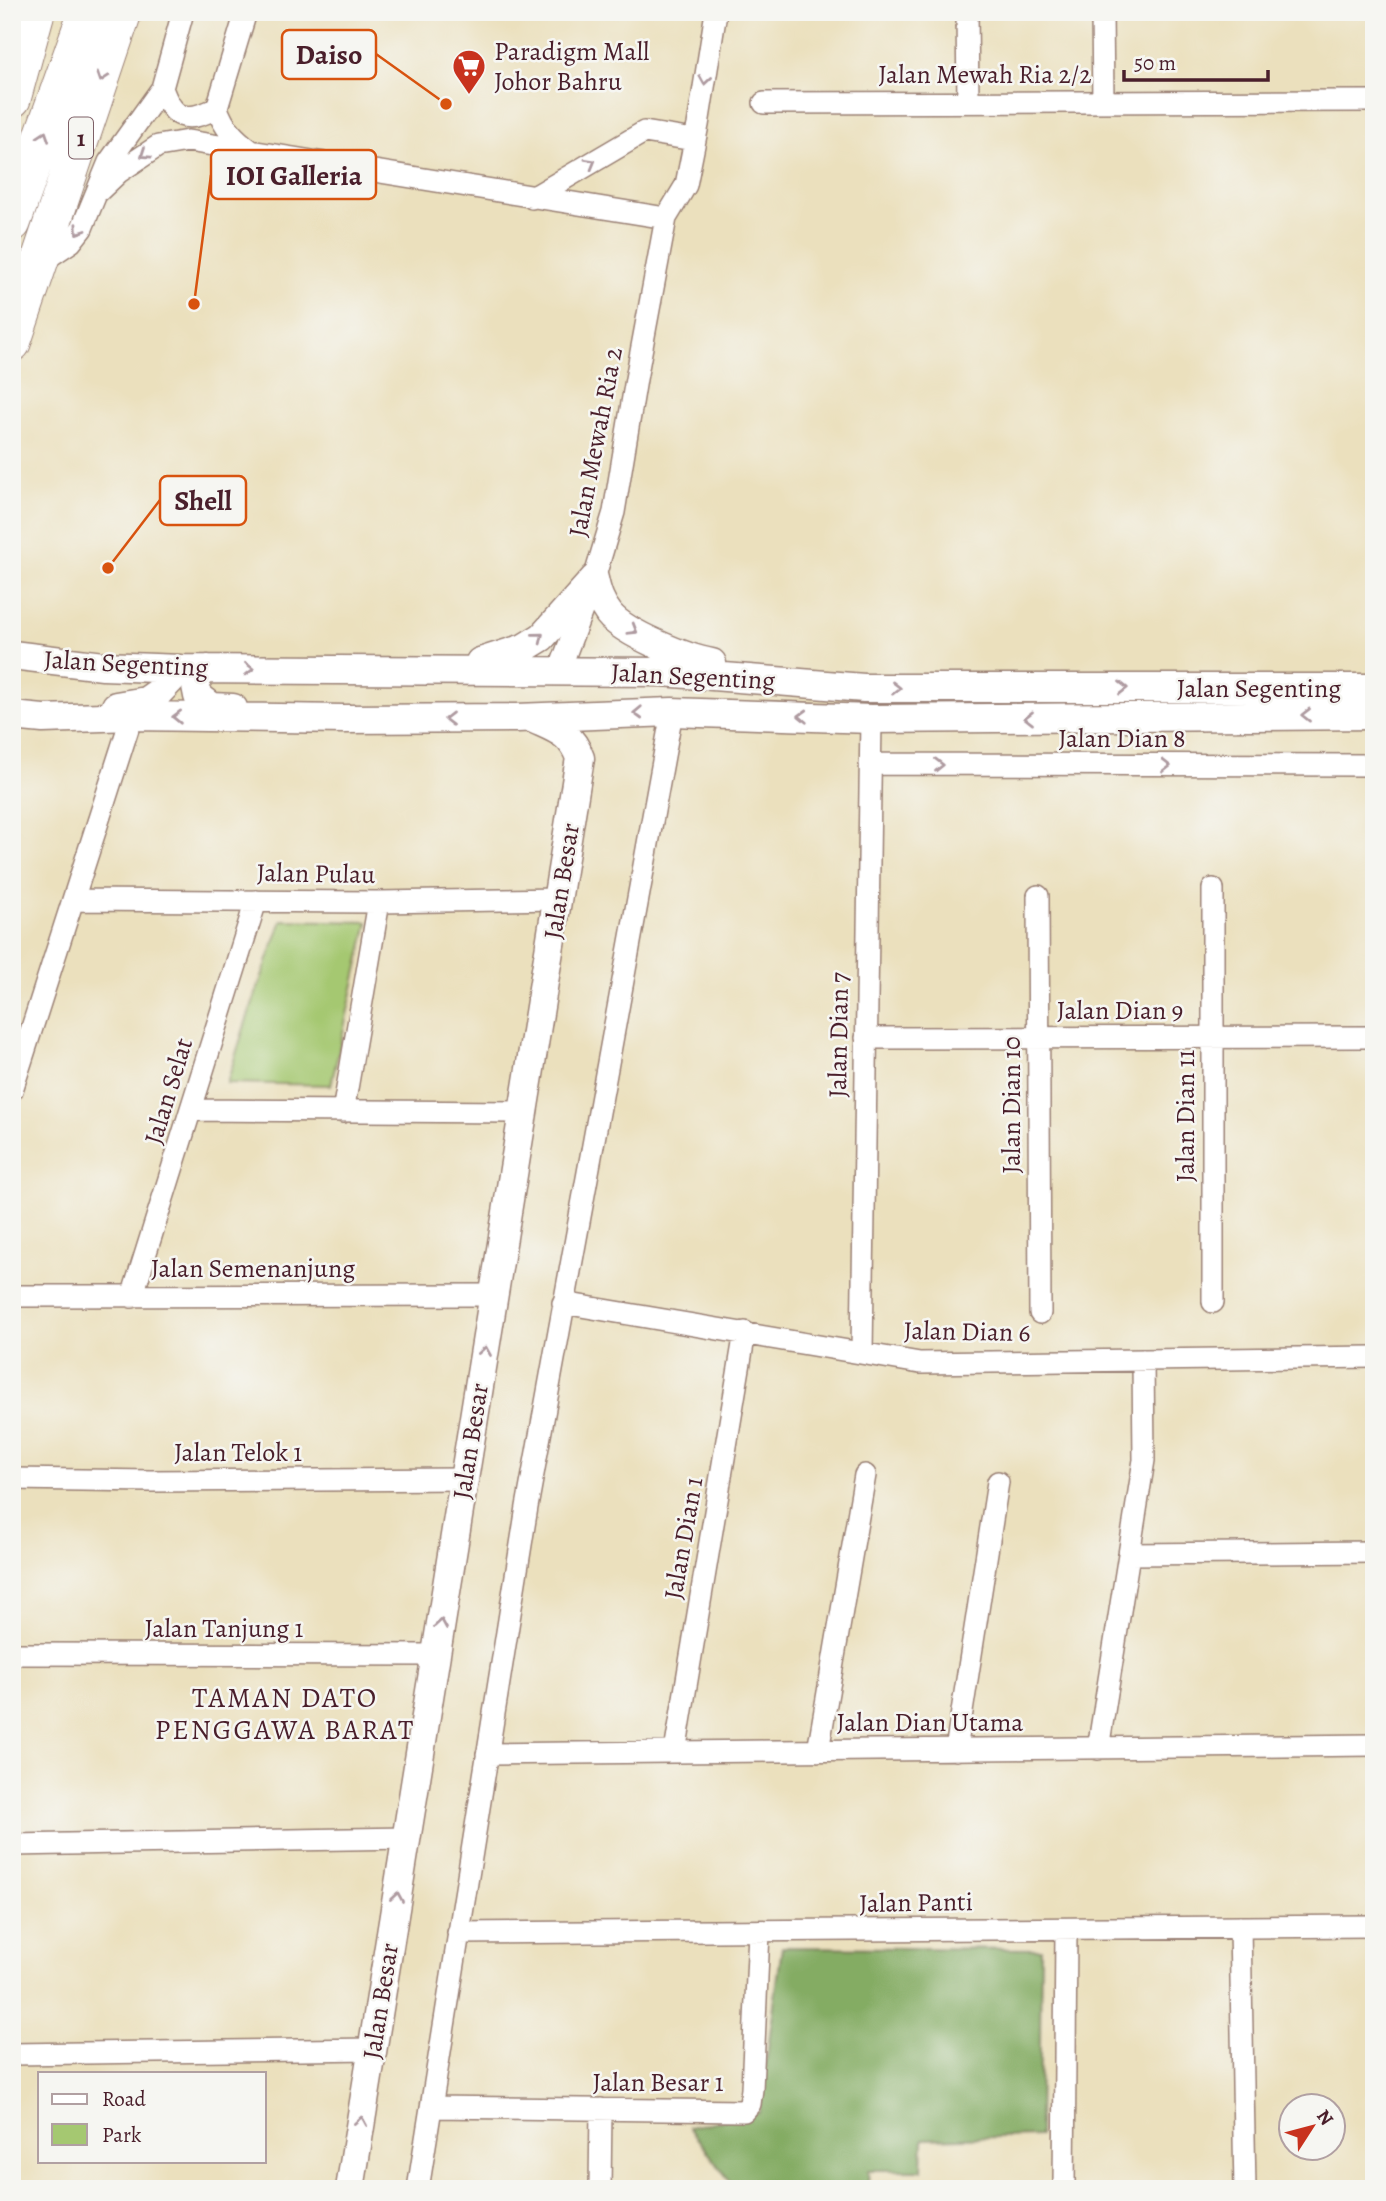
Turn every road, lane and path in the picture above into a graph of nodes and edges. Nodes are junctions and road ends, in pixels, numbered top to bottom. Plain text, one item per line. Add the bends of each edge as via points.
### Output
1 (36, 12) edge
2 (87, 12) edge
3 (123, 12) edge
4 (183, 12) edge
5 (246, 12) edge
6 (716, 12) edge
7 (967, 12) edge
8 (1102, 12) edge
9 (162, 88) junction
10 (12, 99) edge
11 (1374, 101) edge
12 (968, 102) junction
13 (1103, 102) junction
14 (764, 103) dead end
15 (217, 108) junction
16 (694, 140) junction
17 (252, 151) junction
18 (99, 191) junction
19 (533, 198) junction
20 (666, 218) junction
21 (12, 223) edge
22 (39, 264) junction
23 (12, 343) edge
24 (594, 579) junction
25 (12, 655) edge
26 (194, 669) junction
27 (454, 670) junction
28 (559, 671) junction
29 (794, 682) junction
30 (1374, 688) edge
31 (672, 712) junction
32 (604, 715) junction
33 (1374, 715) edge
34 (12, 716) edge
35 (132, 716) junction
36 (525, 718) junction
37 (43, 719) junction
38 (344, 719) junction
39 (871, 719) junction
40 (870, 764) junction
41 (1374, 765) edge
42 (1213, 889) dead end
43 (1038, 896) dead end
44 (558, 899) junction
45 (74, 900) junction
46 (256, 901) junction
47 (380, 902) junction
48 (1213, 1037) junction
49 (1374, 1037) edge
50 (866, 1038) junction
51 (1039, 1038) junction
52 (12, 1090) edge
53 (192, 1110) junction
54 (343, 1111) junction
55 (524, 1112) junction
56 (494, 1295) junction
57 (12, 1296) edge
58 (132, 1297) junction
59 (1213, 1302) dead end
60 (564, 1303) junction
61 (1040, 1313) dead end
62 (746, 1332) junction
63 (862, 1353) junction
64 (1374, 1357) edge
65 (1143, 1360) junction
66 (865, 1475) dead end
67 (12, 1479) edge
68 (464, 1479) junction
69 (998, 1482) dead end
70 (1374, 1552) edge
71 (1129, 1554) junction
72 (12, 1654) edge
73 (436, 1655) junction
74 (1374, 1745) edge
75 (1098, 1749) junction
76 (956, 1750) junction
77 (818, 1751) junction
78 (675, 1752) junction
79 (487, 1754) junction
80 (407, 1838) junction
81 (12, 1846) edge
82 (1374, 1926) edge
83 (1240, 1927) junction
84 (1066, 1929) junction
85 (760, 1932) junction
86 (458, 1934) junction
87 (373, 2049) junction
88 (12, 2054) edge
89 (431, 2107) junction
90 (601, 2109) junction
91 (350, 2189) edge
92 (418, 2189) edge
93 (600, 2189) edge
94 (1064, 2189) edge
95 (1245, 2189) edge

1 - 10 highway
21 -> 2 highway, 1
3 -> 22 highway, 1
4 - 9 street
5 - 15 street
6 -> 16 street
7 - 12 street
8 - 13 street
9 - 15 street via 168,106 178,115 203,115
9 - 18 street via 109,162
11 - 13 street, Jalan Mewah Ria 2/2
12 - 13 street, Jalan Mewah Ria 2/2
12 - 14 street, Jalan Mewah Ria 2/2
15 - 17 street via 233,138
19 -> 16 street via 644,132
16 - 20 street via 685,185
17 -> 18 street via 188,141 158,146 118,172
17 - 19 street
18 -> 22 street via 71,242
19 - 20 street
20 - 24 street, Jalan Mewah Ria 2 via 614,512
22 - 23 highway, 1
27 -> 24 street via 524,648 542,637
24 - 28 street, Jalan Mewah Ria 2
24 -> 29 street via 597,597 611,617 671,651
25 - 26 street, Jalan Segenting via 103,666
26 -> 27 street, Jalan Segenting
26 - 37 street via 146,701
26 - 38 street via 198,676 195,689 212,707 299,710
27 - 28 street, Jalan Segenting
28 - 29 street, Jalan Segenting via 662,671
28 - 32 street via 572,704
28 - 36 street
29 -> 30 street, Jalan Segenting via 864,688
29 - 39 street via 830,691
31 -> 32 street, Jalan Segenting
39 -> 31 street, Jalan Segenting
31 - 60 street
32 - 36 street, Jalan Segenting
33 -> 39 street, Jalan Segenting
34 - 37 street, Jalan Segenting
35 - 37 street, Jalan Segenting
38 -> 35 street, Jalan Segenting
35 - 45 street
36 -> 38 street, Jalan Segenting
36 - 44 street, Jalan Besar via 568,735 580,758
39 - 40 street, Jalan Dian 7
40 -> 41 street, Jalan Dian 8
40 - 50 street, Jalan Dian 7
42 - 48 street, Jalan Dian 11
43 - 51 street, Jalan Dian 10
44 - 47 street, Jalan Pulau
44 - 55 street, Jalan Besar
45 - 46 street, Jalan Pulau
45 - 52 street
46 - 47 street, Jalan Pulau
46 - 53 street, Jalan Selat
47 - 54 street
48 - 49 street, Jalan Dian 9
48 - 51 street, Jalan Dian 9
48 - 59 street, Jalan Dian 11
50 - 51 street, Jalan Dian 9
50 - 63 street, Jalan Dian 7
51 - 61 street, Jalan Dian 10
53 - 54 street
53 - 58 street, Jalan Selat
54 - 55 street
55 - 56 street, Jalan Besar
56 - 58 street, Jalan Semenanjung
68 -> 56 street, Jalan Besar
57 - 58 street, Jalan Semenanjung
60 - 62 street, Jalan Dian 6
60 - 79 street
62 - 63 street, Jalan Dian 6
62 - 78 street, Jalan Dian 1
63 - 65 street, Jalan Dian 6 via 920,1363
64 - 65 street, Jalan Dian 6
65 - 71 street via 1144,1460
66 - 77 street
67 - 68 street, Jalan Telok 1
73 -> 68 street, Jalan Besar
69 - 76 street
70 - 71 street
71 - 75 street
72 - 73 street, Jalan Tanjung 1
73 - 80 street, Jalan Besar
74 - 75 street, Jalan Dian Utama
75 - 76 street, Jalan Dian Utama
76 - 77 street, Jalan Dian Utama
77 - 78 street, Jalan Dian Utama
78 - 79 street, Jalan Dian Utama
79 - 86 street
80 - 81 street
87 -> 80 street, Jalan Besar
82 - 83 street, Jalan Panti
83 - 84 street, Jalan Panti
83 - 95 street
84 - 85 street, Jalan Panti
84 - 94 street
85 - 86 street, Jalan Panti
85 - 90 street, Jalan Besar 1 via 750,2104 744,2110
86 - 89 street
87 - 88 street
91 -> 87 street, Jalan Besar
89 - 90 street, Jalan Besar 1
89 - 92 street
90 - 93 street

